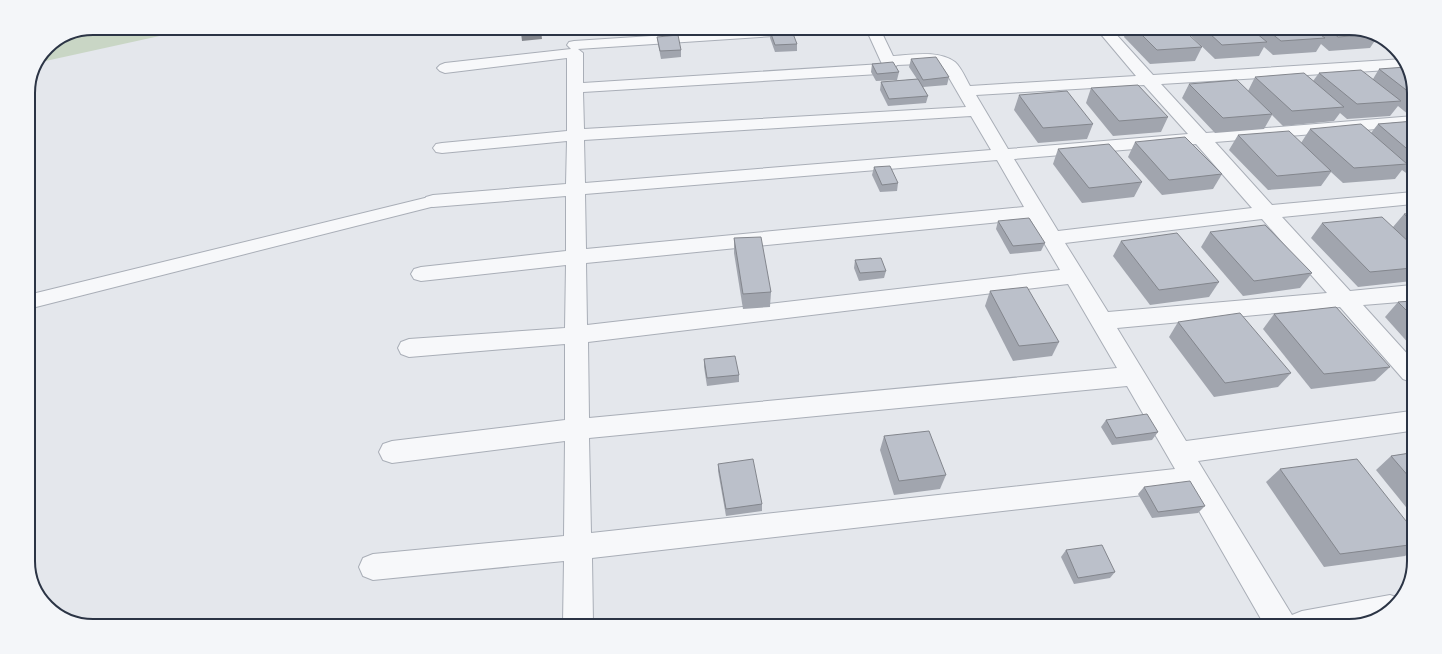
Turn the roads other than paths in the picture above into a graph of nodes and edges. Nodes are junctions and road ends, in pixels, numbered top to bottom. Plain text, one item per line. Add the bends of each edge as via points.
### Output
1 (574, 35) edge
2 (741, 35) edge
3 (876, 35) edge
4 (1109, 35) edge
5 (575, 49) junction
6 (888, 61) junction
7 (1399, 64) edge
8 (445, 68) dead end
9 (1150, 80) junction
10 (575, 88) junction
11 (965, 91) junction
12 (976, 111) junction
13 (1407, 122) edge
14 (576, 135) junction
15 (1201, 138) junction
16 (442, 148) dead end
17 (1003, 155) junction
18 (576, 190) junction
19 (1407, 199) edge
20 (433, 201) joint
21 (1037, 212) junction
22 (1267, 212) junction
23 (1052, 238) junction
24 (576, 257) junction
25 (422, 274) dead end
26 (1075, 276) junction
27 (1407, 293) edge
28 (1345, 299) junction
29 (35, 300) edge
30 (1102, 321) junction
31 (577, 335) junction
32 (409, 348) dead end
33 (1407, 369) edge
34 (1134, 376) junction
35 (1407, 422) edge
36 (577, 429) junction
37 (392, 452) dead end
38 (1180, 453) junction
39 (1195, 478) junction
40 (578, 547) junction
41 (373, 567) dead end
42 (1376, 612) edge
43 (578, 619) edge
44 (1278, 619) edge
45 (1338, 619) edge

1 - 5 street
2 - 5 street
3 - 6 street
4 - 9 street
5 - 8 street
5 - 10 street
6 - 10 street via 890,64 887,68 879,69
6 - 11 street via 929,58 941,61 950,66
7 - 9 street
9 - 11 street
9 - 15 street
10 - 14 street
11 - 12 street
12 - 14 street
12 - 17 street
13 - 15 street
14 - 16 street
14 - 18 street
15 - 17 street
15 - 22 street
17 - 18 street
17 - 21 street
18 - 20 street
18 - 24 street
19 - 22 street
20 - 29 lane
21 - 23 street
21 - 24 street
22 - 23 street
22 - 28 street
23 - 26 street
24 - 25 street
24 - 31 street
26 - 30 street
26 - 31 street
27 - 28 street
28 - 30 street
28 - 33 street
30 - 34 street
31 - 32 street
31 - 36 street
34 - 36 street
34 - 38 street
35 - 38 street
36 - 37 street
36 - 40 street
38 - 39 street
39 - 40 street
39 - 44 street
40 - 41 street
40 - 43 street
42 - 45 street

